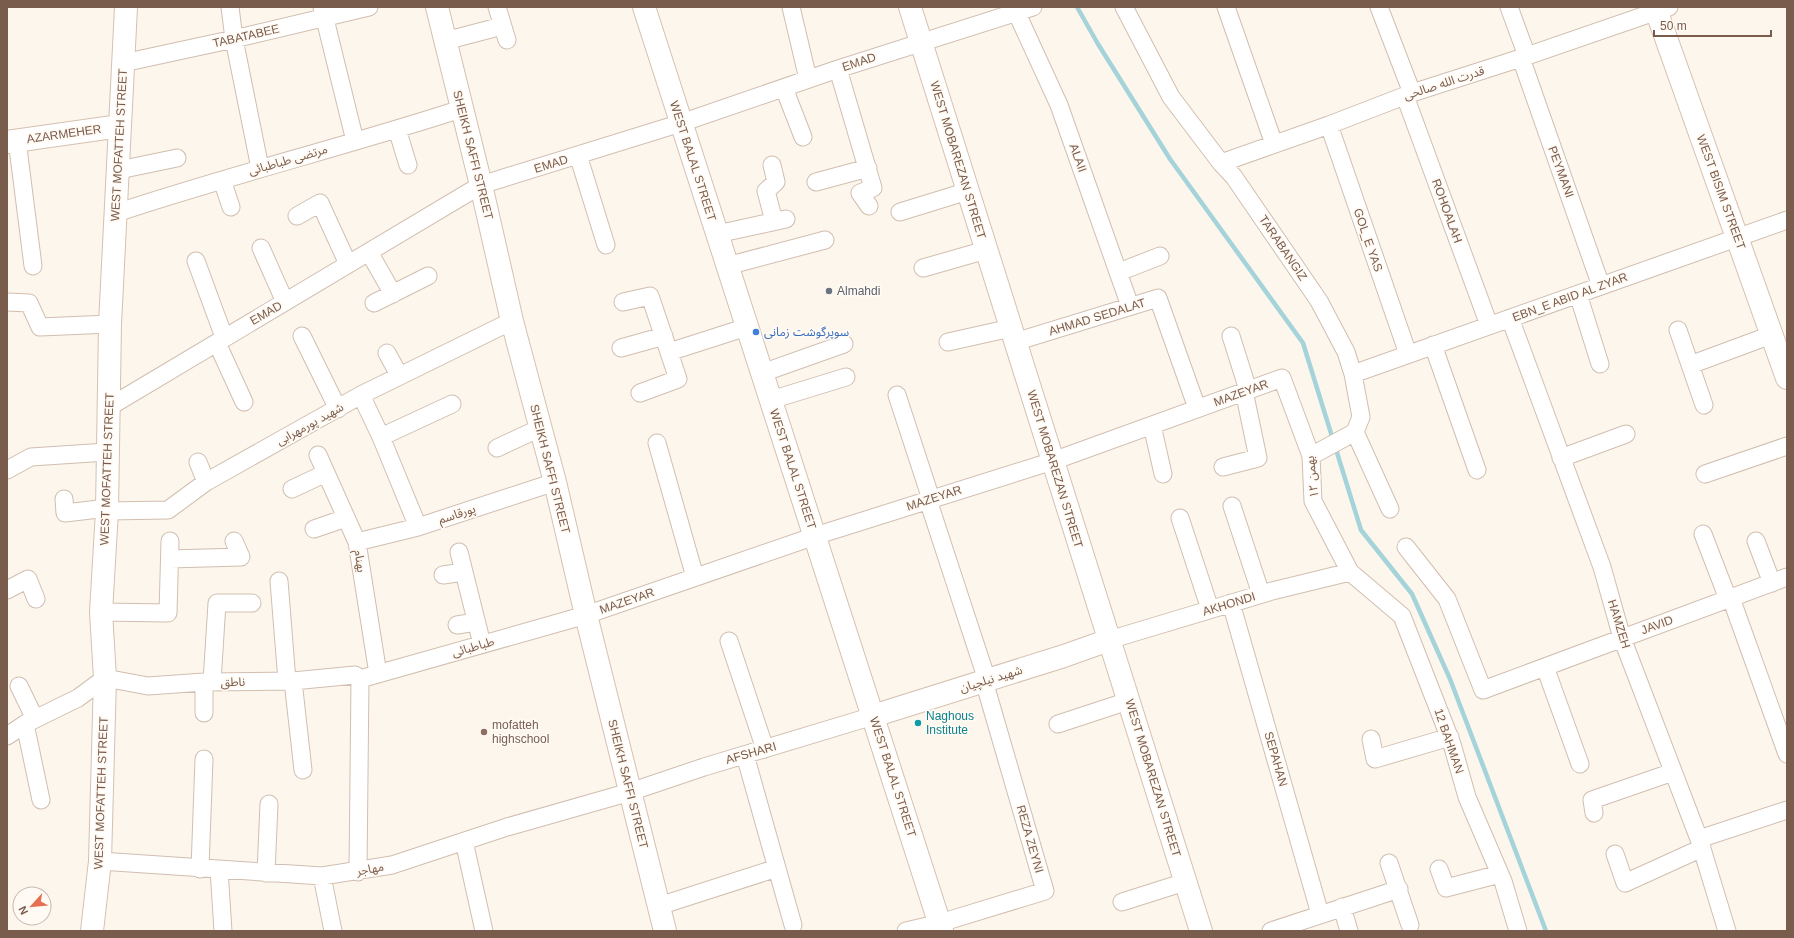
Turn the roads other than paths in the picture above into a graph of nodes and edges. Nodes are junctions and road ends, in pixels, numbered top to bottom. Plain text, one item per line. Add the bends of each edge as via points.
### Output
1 (126, 7) edge
2 (230, 7) edge
3 (369, 7) edge
4 (436, 7) edge
5 (497, 7) edge
6 (644, 7) edge
7 (791, 7) edge
8 (910, 7) edge
9 (1033, 7) edge
10 (1124, 7) edge
11 (1226, 7) edge
12 (1379, 7) edge
13 (1509, 7) edge
14 (1660, 9) edge
15 (1015, 10) edge
16 (323, 12) edge
17 (234, 39) junction
18 (445, 41) junction
19 (921, 43) junction
20 (1524, 57) junction
21 (123, 63) junction
22 (838, 69) junction
23 (808, 79) junction
24 (784, 88) junction
25 (1409, 94) junction
26 (461, 108) junction
27 (681, 123) junction
28 (1329, 125) junction
29 (120, 126) junction
30 (397, 129) junction
31 (803, 137) dead end
32 (12, 141) edge
33 (355, 141) junction
34 (1274, 144) junction
35 (578, 155) junction
36 (177, 158) dead end
37 (1221, 163) junction
38 (408, 165) dead end
39 (772, 165) dead end
40 (260, 168) junction
41 (868, 168) junction
42 (119, 170) junction
43 (222, 180) junction
44 (816, 182) dead end
45 (481, 185) junction
46 (968, 191) junction
47 (869, 206) dead end
48 (231, 207) dead end
49 (900, 212) dead end
50 (116, 214) junction
51 (298, 216) dead end
52 (1787, 220) edge
53 (717, 234) junction
54 (1737, 238) junction
55 (824, 240) dead end
56 (606, 245) dead end
57 (261, 248) dead end
58 (986, 250) junction
59 (369, 252) junction
60 (1160, 257) dead end
61 (196, 261) dead end
62 (348, 264) junction
63 (33, 266) dead end
64 (727, 266) junction
65 (923, 268) dead end
66 (1119, 272) junction
67 (428, 276) dead end
68 (1601, 286) junction
69 (393, 294) junction
70 (1578, 294) junction
71 (7, 302) edge
72 (285, 302) junction
73 (623, 302) dead end
74 (374, 303) dead end
75 (1130, 306) junction
76 (1510, 318) junction
77 (512, 321) junction
78 (110, 324) junction
79 (1489, 325) junction
80 (747, 327) junction
81 (1678, 330) dead end
82 (1013, 335) junction
83 (1771, 335) junction
84 (302, 336) dead end
85 (1231, 336) dead end
86 (221, 340) junction
87 (948, 342) dead end
88 (666, 344) junction
89 (844, 344) dead end
90 (1433, 345) junction
91 (621, 348) dead end
92 (387, 353) dead end
93 (1408, 354) junction
94 (1600, 364) dead end
95 (1690, 365) junction
96 (762, 373) junction
97 (1353, 374) junction
98 (399, 375) junction
99 (846, 377) dead end
100 (1282, 378) joint
101 (1787, 378) edge
102 (1246, 391) junction
103 (640, 393) dead end
104 (361, 395) junction
105 (897, 395) dead end
106 (771, 400) junction
107 (244, 402) dead end
108 (452, 404) dead end
109 (1704, 405) dead end
110 (109, 407) junction
111 (1197, 408) junction
112 (338, 409) junction
113 (1152, 424) junction
114 (540, 428) junction
115 (1355, 432) junction
116 (1626, 434) dead end
117 (381, 437) junction
118 (657, 443) dead end
119 (1787, 446) edge
120 (497, 448) dead end
121 (107, 452) junction
122 (318, 455) dead end
123 (1311, 456) junction
124 (1562, 458) junction
125 (1053, 461) junction
126 (198, 462) dead end
127 (1223, 467) dead end
128 (7, 470) edge
129 (1477, 470) dead end
130 (326, 473) junction
131 (1163, 474) dead end
132 (1705, 474) dead end
133 (206, 482) junction
134 (555, 482) junction
135 (292, 489) dead end
136 (64, 499) dead end
137 (930, 500) junction
138 (1232, 506) dead end
139 (1390, 509) dead end
140 (107, 510) junction
141 (346, 518) junction
142 (1180, 518) dead end
143 (418, 527) junction
144 (314, 529) dead end
145 (1703, 534) dead end
146 (815, 536) junction
147 (170, 541) dead end
148 (234, 541) dead end
149 (1756, 541) dead end
150 (357, 542) junction
151 (1406, 547) dead end
152 (459, 552) dead end
153 (170, 559) junction
154 (464, 572) junction
155 (1350, 572) junction
156 (443, 575) dead end
157 (695, 577) junction
158 (1779, 580) edge
159 (279, 581) dead end
160 (7, 590) edge
161 (1261, 594) junction
162 (36, 598) dead end
163 (1730, 599) junction
164 (252, 603) dead end
165 (1231, 603) junction
166 (1210, 609) junction
167 (101, 612) junction
168 (586, 615) junction
169 (476, 622) junction
170 (457, 625) dead end
171 (1622, 638) junction
172 (1109, 640) junction
173 (729, 641) dead end
174 (482, 644) junction
175 (1545, 667) junction
176 (378, 674) junction
177 (105, 678) junction
178 (360, 679) junction
179 (290, 681) junction
180 (985, 681) junction
181 (208, 682) junction
182 (19, 686) dead end
183 (1128, 701) junction
184 (204, 713) dead end
185 (873, 716) junction
186 (30, 721) junction
187 (1058, 724) dead end
188 (7, 736) edge
189 (1450, 737) junction
190 (1371, 739) dead end
191 (765, 749) junction
192 (1787, 754) edge
193 (745, 755) junction
194 (204, 759) dead end
195 (1580, 764) dead end
196 (304, 770) dead end
197 (1673, 772) junction
198 (630, 792) junction
199 (41, 800) dead end
200 (269, 804) dead end
201 (1787, 810) edge
202 (1594, 813) dead end
203 (464, 841) junction
204 (1701, 844) junction
205 (1615, 854) dead end
206 (100, 861) junction
207 (1389, 862) dead end
208 (777, 868) junction
209 (200, 869) junction
210 (1439, 869) dead end
211 (219, 870) junction
212 (358, 872) junction
213 (266, 873) junction
214 (1500, 874) junction
215 (322, 876) junction
216 (1185, 882) junction
217 (1399, 889) junction
218 (1122, 902) dead end
219 (659, 906) junction
220 (1342, 907) junction
221 (1320, 914) junction
222 (793, 925) dead end
223 (1410, 925) dead end
224 (941, 927) edge
225 (92, 931) edge
226 (223, 931) edge
227 (332, 931) edge
228 (484, 931) edge
229 (665, 931) edge
230 (906, 931) edge
231 (1200, 931) edge
232 (1271, 931) edge
233 (1349, 931) edge
234 (1518, 931) edge
235 (1728, 931) edge

1 - 21 street, WEST MOFATTEH STREET
2 - 17 street
3 - 16 street, TABATABEE
4 - 18 street, SHEIKH SAFFI STREET
5 - 18 street via 504,33
6 - 27 street, WEST BALAL STREET
7 - 23 street
8 - 19 street, WEST MOBAREZAN STREET
9 - 15 street, EMAD
10 - 37 street, TARABANGIZ via 1171,97
11 - 34 street
12 - 25 street, ROHOALAH
13 - 20 street, PEYMANI
14 - 20 street, قدرت الله صالحی
14 - 54 street, WEST BISIM STREET
15 - 19 street, EMAD
15 - 66 street, ALAII via 1059,105
16 - 17 street, TABATABEE
16 - 33 street
17 - 21 street, TABATABEE
17 - 40 street
18 - 26 street, SHEIKH SAFFI STREET
19 - 22 street, EMAD
19 - 46 street, WEST MOBAREZAN STREET
20 - 25 street, قدرت الله صالحی
20 - 68 street, PEYMANI
21 - 29 street, WEST MOFATTEH STREET
22 - 23 street, EMAD
22 - 41 street
23 - 24 street, EMAD
24 - 27 street, EMAD
24 - 31 street
25 - 28 street, قدرت الله صالحی
25 - 79 street, ROHOALAH
26 - 30 street, مرتضی طباطبائی
26 - 45 street, SHEIKH SAFFI STREET
27 - 35 street, EMAD
27 - 53 street, WEST BALAL STREET
28 - 34 street, قدرت الله صالحی
28 - 93 street, GOL_E YAS
29 - 32 street, AZARMEHER
29 - 42 street, WEST MOFATTEH STREET
30 - 33 street, مرتضی طباطبائی
30 - 38 street
32 - 63 street
33 - 40 street, مرتضی طباطبائی
34 - 37 street, قدرت الله صالحی
35 - 45 street, EMAD
35 - 56 street
36 - 42 street
37 - 97 street, TARABANGIZ via 1234,177 1319,301 1346,352
39 - 53 street via 776,182 766,191 780,220
40 - 43 street, مرتضی طباطبائی
41 - 44 street
41 - 47 street via 873,188 860,193
42 - 50 street, WEST MOFATTEH STREET
43 - 48 street
43 - 50 street, مرتضی طباطبائی
45 - 59 street, EMAD
45 - 77 street, SHEIKH SAFFI STREET
46 - 49 street
46 - 58 street, WEST MOBAREZAN STREET
50 - 78 street, WEST MOFATTEH STREET
51 - 62 street via 320,203
52 - 54 street, EBN_E ABID AL ZYAR
53 - 64 street, WEST BALAL STREET
54 - 68 street, EBN_E ABID AL ZYAR
54 - 83 street, WEST BISIM STREET
55 - 64 street
57 - 72 street
58 - 65 street
58 - 82 street, WEST MOBAREZAN STREET
59 - 62 street, EMAD
59 - 69 street
60 - 66 street
61 - 86 street
62 - 72 street, EMAD
64 - 80 street, WEST BALAL STREET
66 - 75 street, ALAII
67 - 69 street
68 - 70 street, EBN_E ABID AL ZYAR
69 - 74 street
70 - 76 street, EBN_E ABID AL ZYAR
70 - 94 street
71 - 78 street via 29,303 40,327
72 - 86 street, EMAD
73 - 88 street via 650,296
75 - 82 street, AHMAD SEDALAT
75 - 111 street, AHMAD SEDALAT via 1158,298
76 - 79 street, EBN_E ABID AL ZYAR
76 - 124 street, HAMZEH
77 - 98 street, شهید پورمهرابی
77 - 114 street, SHEIKH SAFFI STREET
78 - 110 street, WEST MOFATTEH STREET
79 - 90 street, EBN_E ABID AL ZYAR
80 - 88 street
80 - 96 street, WEST BALAL STREET
81 - 95 street
82 - 87 street, AHMAD SEDALAT
82 - 125 street, WEST MOBAREZAN STREET
83 - 95 street
83 - 101 street, WEST BISIM STREET
84 - 112 street
85 - 102 street
86 - 107 street
86 - 110 street, EMAD
88 - 91 street
88 - 103 street via 678,379
89 - 96 street
90 - 93 street, EBN_E ABID AL ZYAR
90 - 129 street
92 - 98 street
93 - 97 street, EBN_E ABID AL ZYAR
95 - 109 street
96 - 106 street, WEST BALAL STREET
97 - 115 street, TARABANGIZ via 1360,417
98 - 104 street, شهید پورمهرابی
99 - 106 street
100 - 102 street, MAZEYAR
100 - 123 street, ۱۲ بهمن
102 - 111 street, MAZEYAR
102 - 127 street via 1258,458
104 - 112 street, شهید پورمهرابی
104 - 117 street
105 - 137 street
106 - 146 street, WEST BALAL STREET
108 - 117 street
110 - 121 street, WEST MOFATTEH STREET
111 - 113 street, MAZEYAR
112 - 133 street, شهید پورمهرابی
113 - 125 street, MAZEYAR
113 - 131 street
114 - 120 street
114 - 134 street, SHEIKH SAFFI STREET
115 - 123 street
115 - 139 street
116 - 124 street
117 - 143 street
118 - 157 street
119 - 132 street
121 - 128 street via 31,457
121 - 140 street, WEST MOFATTEH STREET
122 - 130 street, بهنام
123 - 155 street, ۱۲ بهمن via 1313,501
124 - 171 street, HAMZEH via 1602,567
125 - 137 street, MAZEYAR
125 - 172 street, WEST MOBAREZAN STREET
126 - 133 street
130 - 135 street
130 - 141 street, بهنام
133 - 140 street, شهید پورمهرابی via 168,510
134 - 143 street, پورقاسم
134 - 168 street, SHEIKH SAFFI STREET
136 - 140 street, شهید پورمهرابی via 65,513
137 - 146 street, MAZEYAR
137 - 180 street
138 - 161 street
140 - 167 street, WEST MOFATTEH STREET
141 - 144 street
141 - 150 street, بهنام
142 - 166 street
143 - 150 street, پورقاسم
145 - 163 street
146 - 157 street, MAZEYAR
146 - 185 street, WEST BALAL STREET
147 - 153 street
148 - 153 street via 241,557
149 - 158 street
150 - 176 street, بهنام
151 - 175 street, JAVID via 1447,599 1483,690
152 - 154 street
153 - 167 street via 168,613
154 - 156 street
154 - 169 street
155 - 161 street, AKHONDI
155 - 189 street, 12 BAHMAN via 1402,616
157 - 168 street, MAZEYAR
158 - 163 street, JAVID
159 - 179 street
160 - 162 street via 28,579
161 - 165 street, AKHONDI
163 - 171 street, JAVID
163 - 192 street
164 - 181 street via 217,603
165 - 166 street, AKHONDI
165 - 221 street, SEPAHAN
166 - 172 street, AKHONDI
167 - 177 street, WEST MOFATTEH STREET
168 - 174 street, طباطبائی
168 - 198 street, SHEIKH SAFFI STREET
169 - 170 street
169 - 174 street
171 - 175 street, JAVID
171 - 197 street, HAMZEH
172 - 180 street, شهید نیلچیان
172 - 183 street, WEST MOBAREZAN STREET
173 - 191 street
174 - 176 street, طباطبائی
175 - 195 street
176 - 178 street, طباطبائی
177 - 181 street, ناطق via 148,686
177 - 186 street via 78,698
177 - 206 street, WEST MOFATTEH STREET
178 - 179 street, ناطق via 355,675
178 - 212 street
179 - 181 street, ناطق
179 - 196 street
180 - 185 street, شهید نیلچیان
180 - 224 street, REZA ZEYNI via 1045,891
181 - 184 street
182 - 186 street
183 - 187 street
183 - 216 street, WEST MOBAREZAN STREET
185 - 191 street, AFSHARI
185 - 224 street, WEST BALAL STREET
186 - 188 street
186 - 199 street
189 - 190 street via 1375,759
189 - 214 street, 12 BAHMAN via 1467,797
191 - 193 street, AFSHARI
193 - 198 street, AFSHARI
193 - 208 street
194 - 209 street
197 - 202 street via 1592,800
197 - 204 street, HAMZEH
198 - 203 street, مهاجر
198 - 219 street, SHEIKH SAFFI STREET
200 - 213 street
201 - 204 street
203 - 212 street, مهاجر
203 - 228 street
204 - 205 street via 1625,883
204 - 235 street, HAMZEH
206 - 209 street, مهاجر
206 - 225 street, WEST MOFATTEH STREET
207 - 217 street
208 - 219 street
208 - 222 street
209 - 211 street, مهاجر
210 - 214 street via 1446,888
211 - 213 street, مهاجر
211 - 226 street
212 - 215 street, مهاجر
213 - 215 street, مهاجر
214 - 234 street, 12 BAHMAN
215 - 227 street
216 - 218 street
216 - 231 street, WEST MOBAREZAN STREET
217 - 220 street
217 - 223 street
219 - 229 street, SHEIKH SAFFI STREET
220 - 221 street
220 - 233 street
221 - 232 street
224 - 230 street

